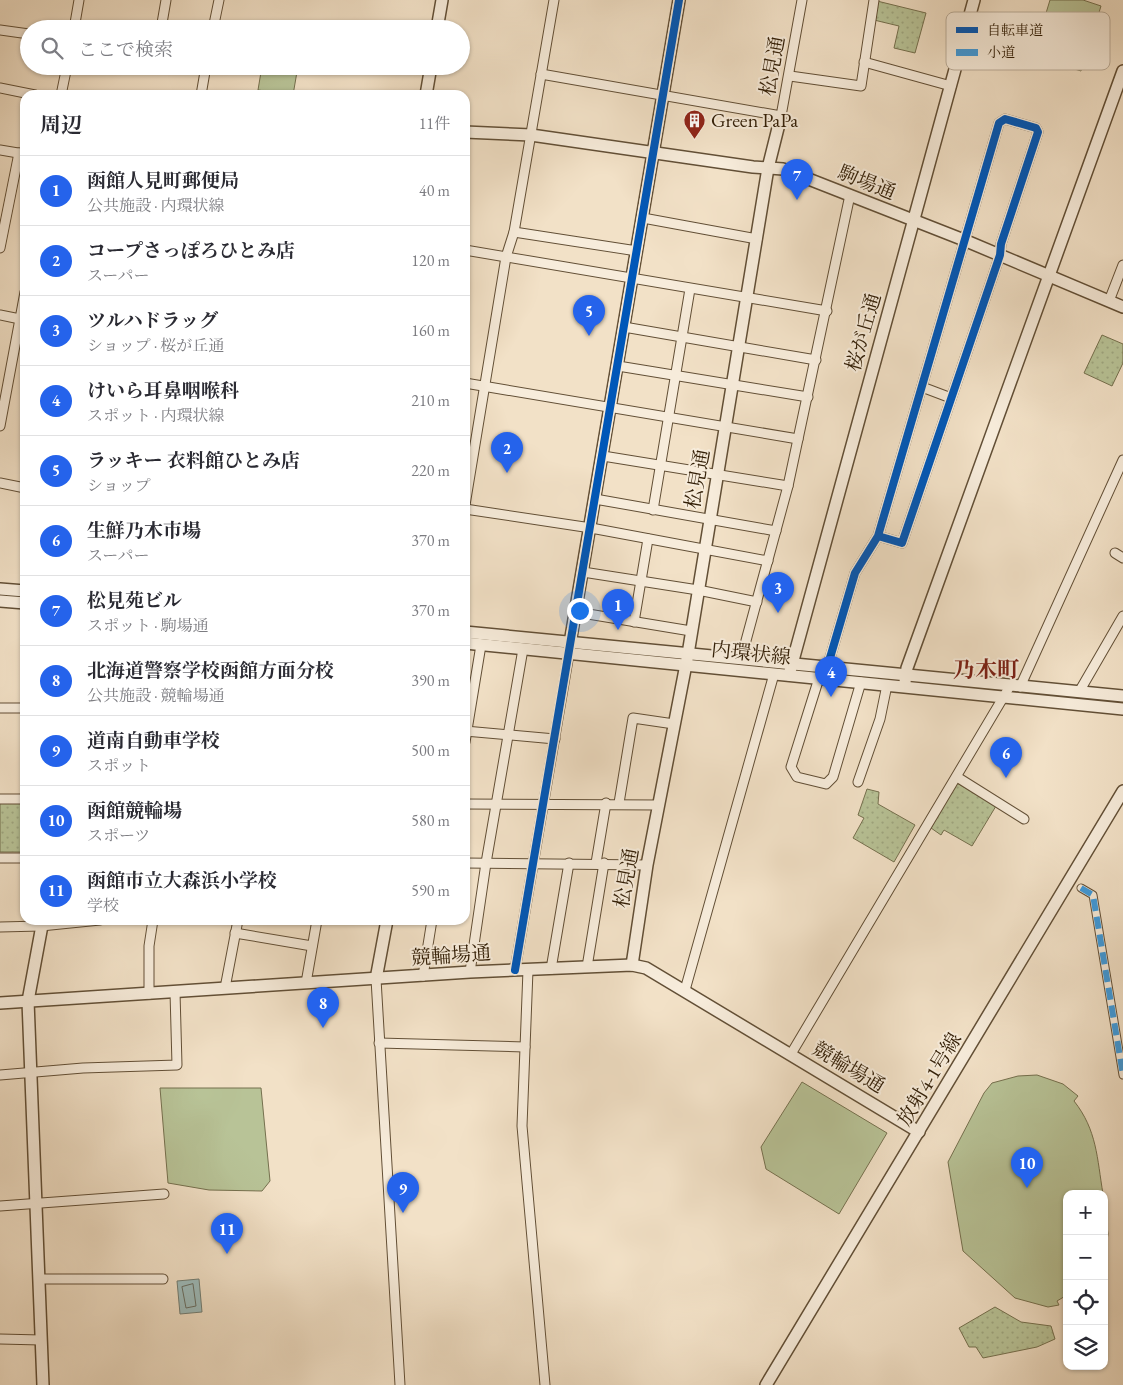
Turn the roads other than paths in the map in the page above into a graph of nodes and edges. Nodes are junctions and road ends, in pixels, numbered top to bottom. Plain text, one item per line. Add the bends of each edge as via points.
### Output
1 (79, 0) edge
2 (166, 0) edge
3 (219, 0) edge
4 (442, 0) edge
5 (554, 0) edge
6 (679, 0) edge
7 (802, 0) edge
8 (874, 0) edge
9 (76, 20) edge
10 (163, 20) edge
11 (215, 20) edge
12 (439, 20) edge
13 (0, 30) edge
14 (20, 33) edge
15 (864, 62) junction
16 (955, 70) edge
17 (1123, 71) edge
18 (541, 74) junction
19 (65, 75) edge
20 (204, 75) edge
21 (429, 75) edge
22 (790, 76) junction
23 (951, 86) junction
24 (0, 88) edge
25 (62, 90) edge
26 (202, 90) edge
27 (427, 90) edge
28 (20, 92) edge
29 (663, 95) junction
30 (781, 116) junction
31 (470, 132) edge
32 (531, 135) junction
33 (0, 150) edge
34 (654, 151) junction
35 (20, 154) edge
36 (20, 163) edge
37 (768, 168) junction
38 (850, 195) junction
39 (643, 218) junction
40 (914, 220) junction
41 (514, 232) junction
42 (758, 238) junction
43 (964, 240) junction
44 (0, 248) edge
45 (470, 251) edge
46 (637, 251) junction
47 (1000, 255) junction
48 (506, 257) junction
49 (1123, 265) edge
50 (1048, 276) junction
51 (632, 279) junction
52 (690, 289) junction
53 (747, 298) junction
54 (1109, 301) junction
55 (1123, 307) edge
56 (827, 310) junction
57 (0, 315) edge
58 (20, 319) joint
59 (624, 327) junction
60 (682, 337) junction
61 (738, 347) junction
62 (816, 360) junction
63 (618, 366) junction
64 (676, 375) junction
65 (470, 384) edge
66 (732, 385) junction
67 (485, 387) junction
68 (922, 387) junction
69 (808, 398) junction
70 (952, 398) junction
71 (611, 408) junction
72 (669, 417) junction
73 (0, 426) edge
74 (726, 427) junction
75 (798, 439) junction
76 (602, 456) junction
77 (1123, 460) edge
78 (660, 466) junction
79 (717, 475) junction
80 (470, 476) edge
81 (0, 484) edge
82 (788, 486) junction
83 (20, 487) edge
84 (595, 499) junction
85 (470, 510) edge
86 (653, 510) junction
87 (709, 520) junction
88 (591, 528) junction
89 (776, 531) junction
90 (878, 536) junction
91 (648, 539) junction
92 (705, 549) junction
93 (768, 561) junction
94 (583, 572) junction
95 (641, 581) junction
96 (0, 589) edge
97 (698, 590) junction
98 (20, 591) edge
99 (0, 601) edge
100 (757, 602) junction
101 (20, 603) edge
102 (576, 612) junction
103 (1123, 616) edge
104 (634, 622) junction
105 (691, 631) junction
106 (470, 633) edge
107 (470, 644) edge
108 (481, 645) junction
109 (569, 648) junction
110 (523, 649) junction
111 (741, 659) junction
112 (687, 660) junction
113 (827, 668) junction
114 (790, 670) junction
115 (774, 674) junction
116 (818, 678) junction
117 (905, 681) junction
118 (861, 682) junction
119 (887, 685) junction
120 (1011, 690) junction
121 (1079, 692) junction
122 (1123, 696) edge
123 (0, 708) edge
124 (20, 708) edge
125 (470, 708) edge
126 (1123, 709) edge
127 (674, 724) junction
128 (470, 731) edge
129 (510, 735) junction
130 (555, 739) junction
131 (957, 777) junction
132 (858, 782) dead end
133 (1123, 791) edge
134 (0, 799) edge
135 (20, 799) edge
136 (606, 803) junction
137 (619, 803) junction
138 (470, 804) edge
139 (497, 804) junction
140 (543, 804) junction
141 (660, 805) junction
142 (1024, 819) dead end
143 (0, 858) edge
144 (20, 858) edge
145 (470, 863) edge
146 (486, 863) junction
147 (534, 863) junction
148 (569, 863) junction
149 (600, 863) junction
150 (647, 865) junction
151 (1082, 888) dead end
152 (21, 925) edge
153 (42, 925) edge
154 (152, 925) edge
155 (237, 925) edge
156 (316, 925) edge
157 (386, 925) edge
158 (431, 925) edge
159 (0, 927) edge
160 (235, 934) junction
161 (312, 946) junction
162 (632, 965) junction
163 (587, 967) junction
164 (551, 969) junction
165 (515, 970) junction
166 (528, 970) junction
167 (470, 972) junction
168 (422, 976) junction
169 (376, 980) junction
170 (306, 983) junction
171 (225, 988) junction
172 (685, 990) junction
173 (175, 992) junction
174 (149, 994) junction
175 (28, 1001) junction
176 (0, 1003) edge
177 (379, 1043) junction
178 (524, 1047) junction
179 (791, 1054) junction
180 (31, 1073) junction
181 (0, 1075) edge
182 (1123, 1075) edge
183 (919, 1132) junction
184 (164, 1194) dead end
185 (36, 1204) junction
186 (0, 1206) edge
187 (39, 1279) junction
188 (163, 1279) dead end
189 (0, 1340) edge
190 (41, 1340) junction
191 (43, 1385) edge
192 (400, 1385) edge
193 (545, 1385) edge
194 (766, 1385) edge

1 - 9 street
2 - 10 street
3 - 11 street
4 - 12 street
5 - 18 street
6 - 29 street
7 - 22 street, 松見通
8 - 15 street
13 - 14 street
15 - 22 street via 861,86
15 - 23 street
16 - 23 street, 桜が丘通
17 - 50 street
18 - 29 street
18 - 32 street
19 - 25 street
20 - 26 street
21 - 27 street
22 - 30 street, 松見通
23 - 40 street, 桜が丘通
24 - 28 street
29 - 30 street
29 - 34 street
30 - 37 street, 松見通
31 - 32 street, 駒場通
32 - 34 street, 駒場通
32 - 41 street
33 - 35 street
34 - 37 street, 駒場通
34 - 39 street
36 - 44 street
37 - 38 street, 駒場通 via 783,169
37 - 42 street, 松見通
38 - 40 street, 駒場通
38 - 56 street
39 - 42 street
39 - 46 street
40 - 43 street, 駒場通
40 - 114 street, 桜が丘通
41 - 46 street
41 - 48 street
42 - 53 street, 松見通
43 - 47 street, 駒場通
43 - 47 street via 999,123 1004,119 1036,128 1038,132
43 - 68 street
45 - 48 street
46 - 51 street
47 - 50 street, 駒場通
47 - 70 street
48 - 51 street
48 - 67 street
49 - 54 street
50 - 54 street, 駒場通
50 - 117 street
51 - 52 street
51 - 59 street
52 - 53 street
52 - 60 street
53 - 56 street
53 - 61 street, 松見通
54 - 55 street, 駒場通
56 - 62 street
57 - 58 street
58 - 73 street
59 - 60 street
59 - 63 street
60 - 61 street
60 - 64 street
61 - 62 street
61 - 66 street, 松見通
62 - 69 street
63 - 64 street
63 - 71 street
64 - 66 street
64 - 72 street
65 - 67 street
66 - 69 street
66 - 74 street, 松見通
67 - 71 street
67 - 80 street
68 - 70 street
68 - 90 street
69 - 75 street
70 - 90 street via 902,543
71 - 72 street
71 - 76 street
72 - 74 street
72 - 78 street
74 - 75 street
74 - 79 street, 松見通
75 - 82 street
76 - 78 street
76 - 84 street
77 - 120 street
78 - 79 street
78 - 86 street
79 - 82 street
79 - 87 street, 松見通
81 - 83 street
82 - 89 street
84 - 86 street
84 - 88 street
85 - 88 street
86 - 87 street
87 - 89 street
87 - 92 street, 松見通
88 - 91 street
88 - 94 street
89 - 93 street
90 - 113 street via 855,573
91 - 92 street
91 - 95 street
92 - 93 street
92 - 97 street, 松見通
93 - 100 street
94 - 95 street
94 - 102 street
95 - 97 street
95 - 104 street
96 - 98 street
97 - 100 street
97 - 105 street, 松見通
99 - 101 street
100 - 111 street
102 - 104 street
102 - 109 street
103 - 121 street
104 - 105 street
105 - 112 street, 松見通
106 - 109 street, 内環状線
107 - 108 street, 内環状線
108 - 110 street, 内環状線
108 - 125 street
109 - 110 street, 内環状線
109 - 112 street, 内環状線
109 - 130 street
110 - 129 street
111 - 112 street, 内環状線
111 - 114 street, 内環状線
112 - 115 street, 内環状線
112 - 127 street, 松見通
113 - 114 street, 内環状線
113 - 117 street, 内環状線
114 - 115 street, 内環状線
114 - 116 street, 内環状線
115 - 172 street
116 - 118 street, 内環状線
116 - 118 street via 791,767 797,777 826,784 833,777
117 - 119 street, 内環状線
117 - 120 street, 内環状線
118 - 119 street, 内環状線
119 - 132 street via 880,719
120 - 121 street, 内環状線
120 - 126 street, 内環状線
120 - 131 street
121 - 122 street, 内環状線
123 - 124 street
127 - 137 street via 633,718
127 - 141 street, 松見通
128 - 129 street
129 - 130 street
129 - 139 street
130 - 140 street
131 - 142 street
131 - 179 street
133 - 183 street, 放射4-1号線
134 - 135 street
136 - 137 street
136 - 140 street
136 - 149 street
137 - 141 street
138 - 139 street
139 - 140 street
139 - 146 street
140 - 147 street
141 - 150 street, 松見通
143 - 144 street
145 - 146 street
146 - 147 street
146 - 167 street
147 - 148 street
147 - 165 street
148 - 149 street
148 - 164 street
149 - 150 street
149 - 163 street
150 - 162 street, 松見通
151 - 182 street via 1093,895
152 - 159 street
153 - 175 street
154 - 174 street
155 - 160 street
156 - 161 street
157 - 169 street
158 - 168 street
160 - 161 street
160 - 171 street
161 - 170 street
162 - 163 street, 競輪場通
162 - 172 street, 競輪場通 via 646,968
163 - 164 street, 競輪場通
164 - 166 street, 競輪場通
165 - 166 street, 競輪場通
165 - 167 street, 競輪場通
166 - 178 street
167 - 168 street, 競輪場通
168 - 169 street, 競輪場通
169 - 170 street, 競輪場通
169 - 177 street
170 - 171 street, 競輪場通
171 - 173 street, 競輪場通
172 - 179 street, 競輪場通
173 - 174 street, 競輪場通
173 - 180 street via 177,1064
174 - 175 street, 競輪場通
175 - 176 street, 競輪場通
175 - 180 street
177 - 178 street
177 - 192 street
178 - 193 street via 523,1150
179 - 183 street, 競輪場通
180 - 181 street
180 - 185 street
183 - 194 street, 放射4-1号線
184 - 185 street
185 - 186 street
185 - 187 street
187 - 188 street
187 - 190 street
189 - 190 street
190 - 191 street

